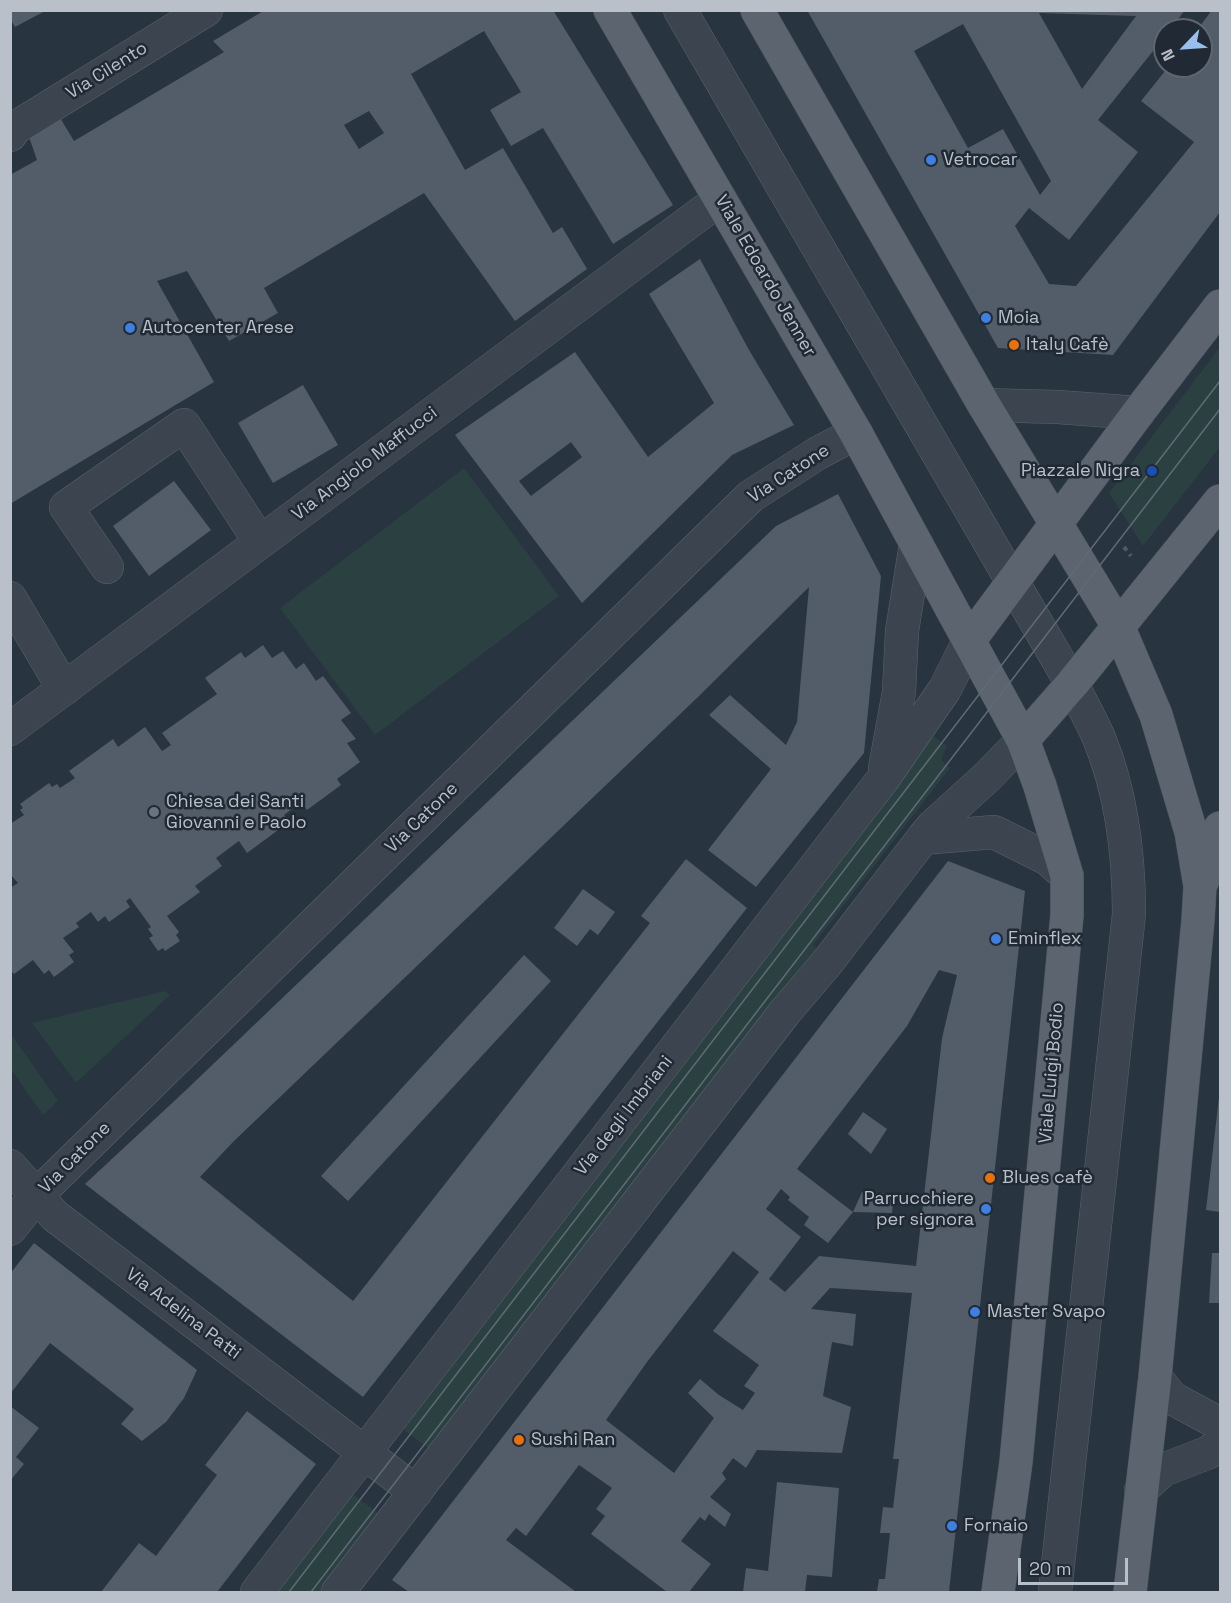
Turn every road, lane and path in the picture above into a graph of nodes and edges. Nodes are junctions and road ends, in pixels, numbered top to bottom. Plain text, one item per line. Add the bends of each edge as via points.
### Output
1 (206, 10) edge
2 (610, 10) edge
3 (680, 10) edge
4 (758, 10) edge
5 (10, 135) edge
6 (720, 199) junction
7 (1221, 306) edge
8 (984, 405) junction
9 (1138, 413) junction
10 (856, 433) junction
11 (1221, 501) edge
12 (1055, 524) junction
13 (261, 542) junction
14 (916, 544) junction
15 (1124, 548) dead end
16 (1132, 556) dead end
17 (107, 567) dead end
18 (1013, 583) junction
19 (10, 598) edge
20 (1118, 626) junction
21 (969, 642) junction
22 (1072, 684) junction
23 (64, 689) junction
24 (10, 729) edge
25 (1023, 740) junction
26 (883, 779) junction
27 (1221, 828) edge
28 (923, 838) junction
29 (1067, 876) junction
30 (1200, 886) junction
31 (10, 1166) edge
32 (36, 1196) junction
33 (10, 1229) edge
34 (1155, 1377) junction
35 (1221, 1424) edge
36 (1221, 1445) edge
37 (365, 1453) junction
38 (1142, 1490) junction
39 (416, 1492) junction
40 (257, 1593) edge
41 (338, 1593) edge
42 (998, 1593) edge
43 (1056, 1593) edge
44 (1130, 1593) edge

1 - 5 street, Via Cilento via 15,128
2 - 6 main road, Viale Edoardo Jenner
3 - 18 street
4 - 8 main road
6 - 10 main road, Viale Edoardo Jenner
6 - 13 street, Via Angiolo Maffucci
7 - 9 main road
8 - 9 street
8 - 12 main road
9 - 12 main road
10 - 14 main road, Viale Edoardo Jenner
10 - 32 street, Via Catone via 751,496
11 - 20 main road
12 - 18 main road
12 - 20 main road
13 - 17 street via 184,425 66,507
13 - 23 street, Via Angiolo Maffucci
14 - 21 main road, Viale Edoardo Jenner
14 - 26 street via 902,631 899,692
15 - 16 path
18 - 21 main road
18 - 22 street
19 - 23 street
20 - 22 main road
20 - 30 main road via 1156,715 1191,832
21 - 25 main road, Viale Edoardo Jenner
21 - 26 street, Via degli Imbriani via 945,689
22 - 25 main road
22 - 43 street via 1099,738 1115,787 1128,880 1126,939
23 - 24 street, Via Angiolo Maffucci
25 - 28 street
25 - 29 main road, Viale Luigi Bodio
26 - 37 street, Via degli Imbriani
27 - 30 main road
28 - 29 street via 994,832 1048,859
28 - 39 street
29 - 42 main road, Viale Luigi Bodio via 1067,915 1016,1462
30 - 34 main road
31 - 32 street, Via Adelina Patti
32 - 33 street, Via Catone
32 - 37 street, Via Adelina Patti via 55,1216
34 - 35 street via 1172,1398
34 - 38 main road
36 - 38 street via 1163,1470
37 - 39 street
37 - 40 street, Via degli Imbriani
38 - 44 main road
39 - 41 street

